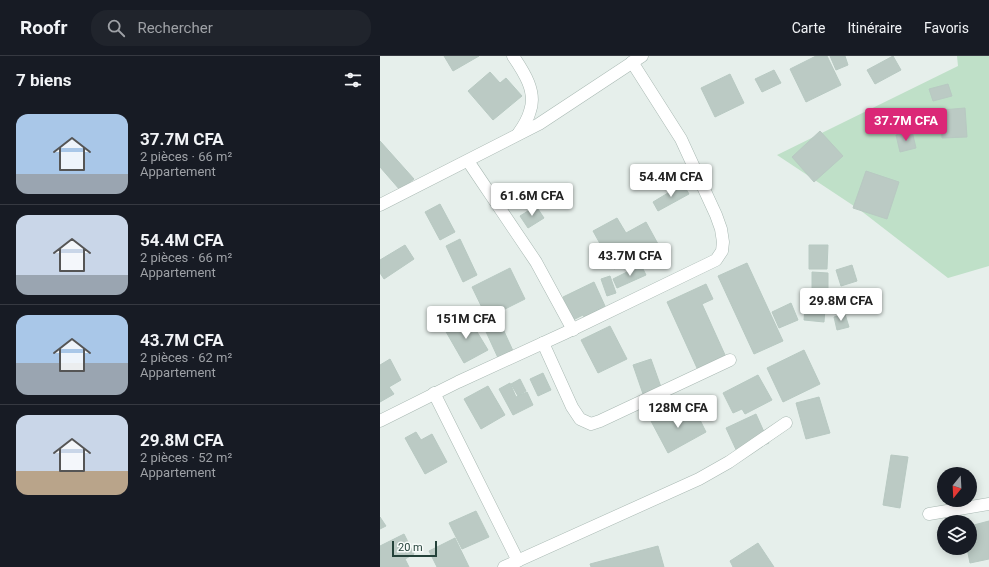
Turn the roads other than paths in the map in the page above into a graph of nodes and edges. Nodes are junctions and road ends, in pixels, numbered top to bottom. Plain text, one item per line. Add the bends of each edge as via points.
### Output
1 (514, 56) edge
2 (637, 59) edge
3 (518, 134) junction
4 (468, 161) junction
5 (380, 204) edge
6 (573, 330) junction
7 (544, 343) junction
8 (730, 360) dead end
9 (434, 393) junction
10 (380, 421) edge
11 (786, 423) dead end
12 (989, 504) edge
13 (929, 514) dead end
14 (518, 560) junction
15 (504, 567) edge

1 - 3 street via 532,93 530,112
2 - 3 street via 539,124
2 - 6 street via 681,139 719,222 722,251 716,260 706,266
3 - 4 street
4 - 5 street
4 - 6 street via 536,262
6 - 7 street
7 - 8 street via 572,407 580,419 590,424
7 - 9 street
9 - 10 street
9 - 14 street
11 - 14 street via 699,479
12 - 13 street
14 - 15 street

